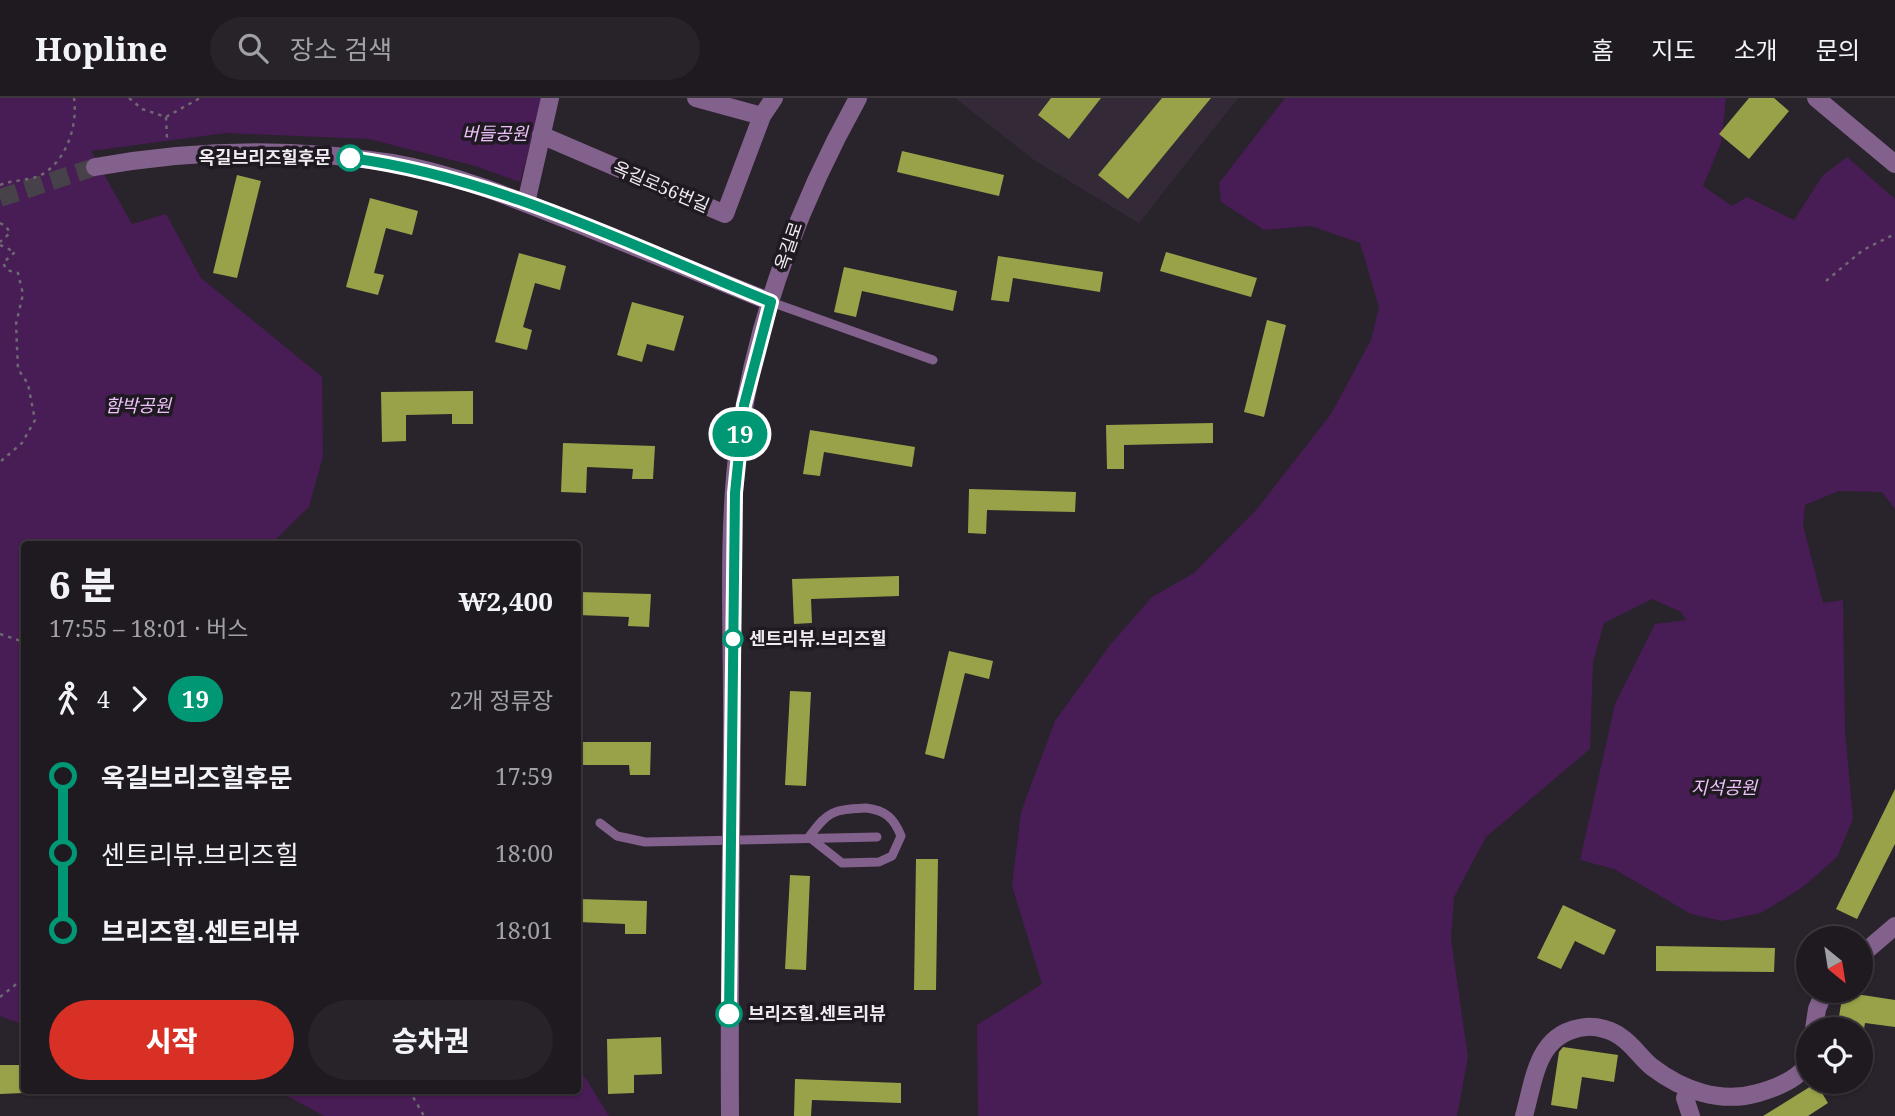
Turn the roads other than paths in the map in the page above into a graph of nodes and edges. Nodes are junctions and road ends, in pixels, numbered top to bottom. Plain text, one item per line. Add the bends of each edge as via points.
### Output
1 (550, 98) edge
2 (696, 98) edge
3 (774, 98) edge
4 (858, 98) edge
5 (1816, 98) edge
6 (762, 116) junction
7 (541, 135) junction
8 (1895, 164) edge
9 (95, 167) tunnel mouth
10 (526, 203) junction
11 (771, 302) junction
12 (933, 360) dead end
13 (600, 823) dead end
14 (809, 837) junction
15 (877, 837) dead end
16 (731, 839) junction
17 (1895, 926) edge
18 (1873, 945) edge
19 (1796, 1076) edge
20 (1685, 1098) dead end
21 (730, 1116) edge
22 (1524, 1116) edge
23 (1691, 1116) edge

1 - 7 street
2 - 6 street
3 - 6 street
4 - 11 street, 옥길로 via 809,191
5 - 8 street
6 - 7 street, 옥길로56번길 via 725,214
7 - 10 street
9 - 10 street via 198,153 331,156 394,164
10 - 11 street
11 - 12 lane
11 - 16 street, 옥길로 via 752,367 739,443 733,542
13 - 16 lane via 632,841
14 - 14 lane via 831,857 856,863 892,856 901,836 888,814 866,808 825,815
14 - 15 lane
14 - 16 lane
16 - 21 street, 옥길로
17 - 18 street
19 - 22 street via 1746,1097 1718,1096 1678,1084 1650,1066 1620,1035 1592,1026 1576,1028 1551,1040 1542,1055
20 - 23 street

